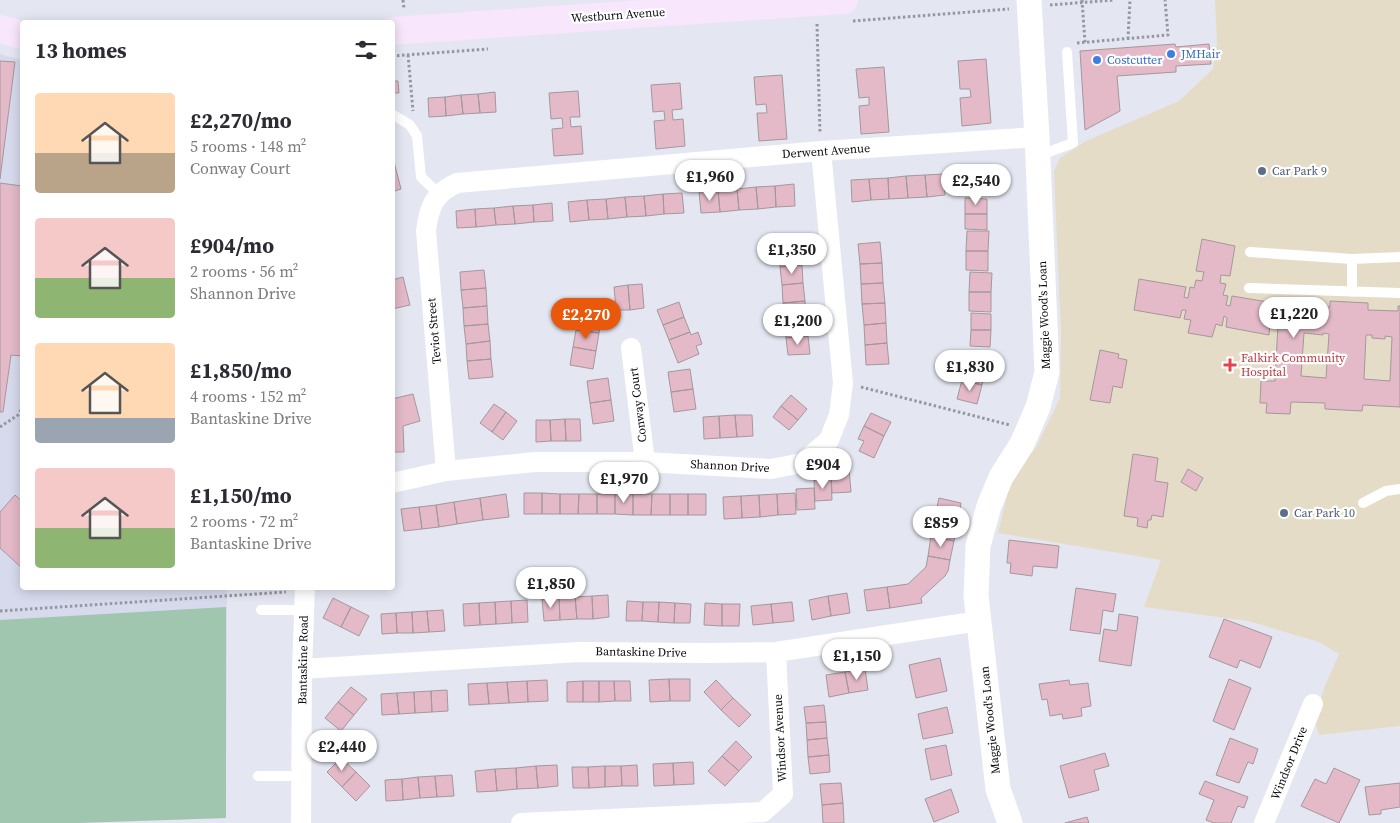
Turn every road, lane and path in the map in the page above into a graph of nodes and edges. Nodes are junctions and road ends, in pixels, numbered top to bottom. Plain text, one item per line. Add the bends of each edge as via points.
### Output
1 (844, 0) edge
2 (1029, 0) edge
3 (1082, 0) edge
4 (1130, 0) edge
5 (1165, 0) edge
6 (817, 23) dead end
7 (0, 29) edge
8 (399, 30) edge
9 (20, 34) edge
10 (1128, 39) junction
11 (1085, 43) junction
12 (1067, 52) joint
13 (395, 116) edge
14 (410, 125) junction
15 (1038, 147) junction
16 (821, 151) junction
17 (439, 194) junction
18 (1250, 252) dead end
19 (1400, 257) edge
20 (1352, 259) junction
21 (1249, 288) dead end
22 (1352, 292) junction
23 (1400, 293) edge
24 (631, 348) dead end
25 (843, 383) junction
26 (20, 412) edge
27 (1, 426) edge
28 (1028, 429) junction
29 (645, 462) junction
30 (446, 471) junction
31 (395, 482) edge
32 (1400, 489) edge
33 (1363, 502) dead end
34 (291, 590) edge
35 (305, 590) edge
36 (261, 610) dead end
37 (304, 610) junction
38 (0, 611) edge
39 (978, 621) junction
40 (776, 652) junction
41 (302, 669) junction
42 (1313, 704) dead end
43 (258, 776) dead end
44 (301, 776) junction
45 (301, 823) edge
46 (521, 823) edge
47 (1010, 823) edge
48 (1264, 823) edge

1 - 8 main road, Westburn Avenue
2 - 15 street, Maggie Wood's Loan
3 - 11 path
4 - 10 path
5 - 10 path via 1168,35
6 - 16 path
7 - 9 main road
8 - 14 path via 413,112
10 - 11 path
11 - 12 path via 1070,44
12 - 15 lane via 1073,143
13 - 14 lane
14 - 17 lane via 417,136 421,176
15 - 16 street, Derwent Avenue
15 - 28 street, Maggie Wood's Loan via 1047,372 1038,407
16 - 17 street, Derwent Avenue via 457,183
16 - 25 street, Shannon Drive
17 - 30 street, Teviot Street via 432,204 426,231
18 - 20 lane
19 - 20 lane
20 - 22 lane
21 - 22 lane
22 - 23 lane
24 - 29 street, Conway Court
25 - 28 path
25 - 29 street, Shannon Drive via 839,415 829,440 802,463 771,469
26 - 27 path
28 - 39 street, Maggie Wood's Loan via 988,506 978,546
29 - 30 street, Shannon Drive via 535,462
30 - 31 street, Shannon Drive
32 - 33 lane via 1386,491
34 - 38 path
35 - 37 street, Bantaskine Road
36 - 37 lane
37 - 41 street, Bantaskine Road
39 - 40 street, Bantaskine Drive
39 - 47 street, Maggie Wood's Loan via 998,788
40 - 41 street, Bantaskine Drive via 579,652
40 - 46 street, Windsor Avenue via 783,794 763,812
41 - 44 street, Bantaskine Road
42 - 48 street, Windsor Drive
43 - 44 lane
44 - 45 street, Bantaskine Road

